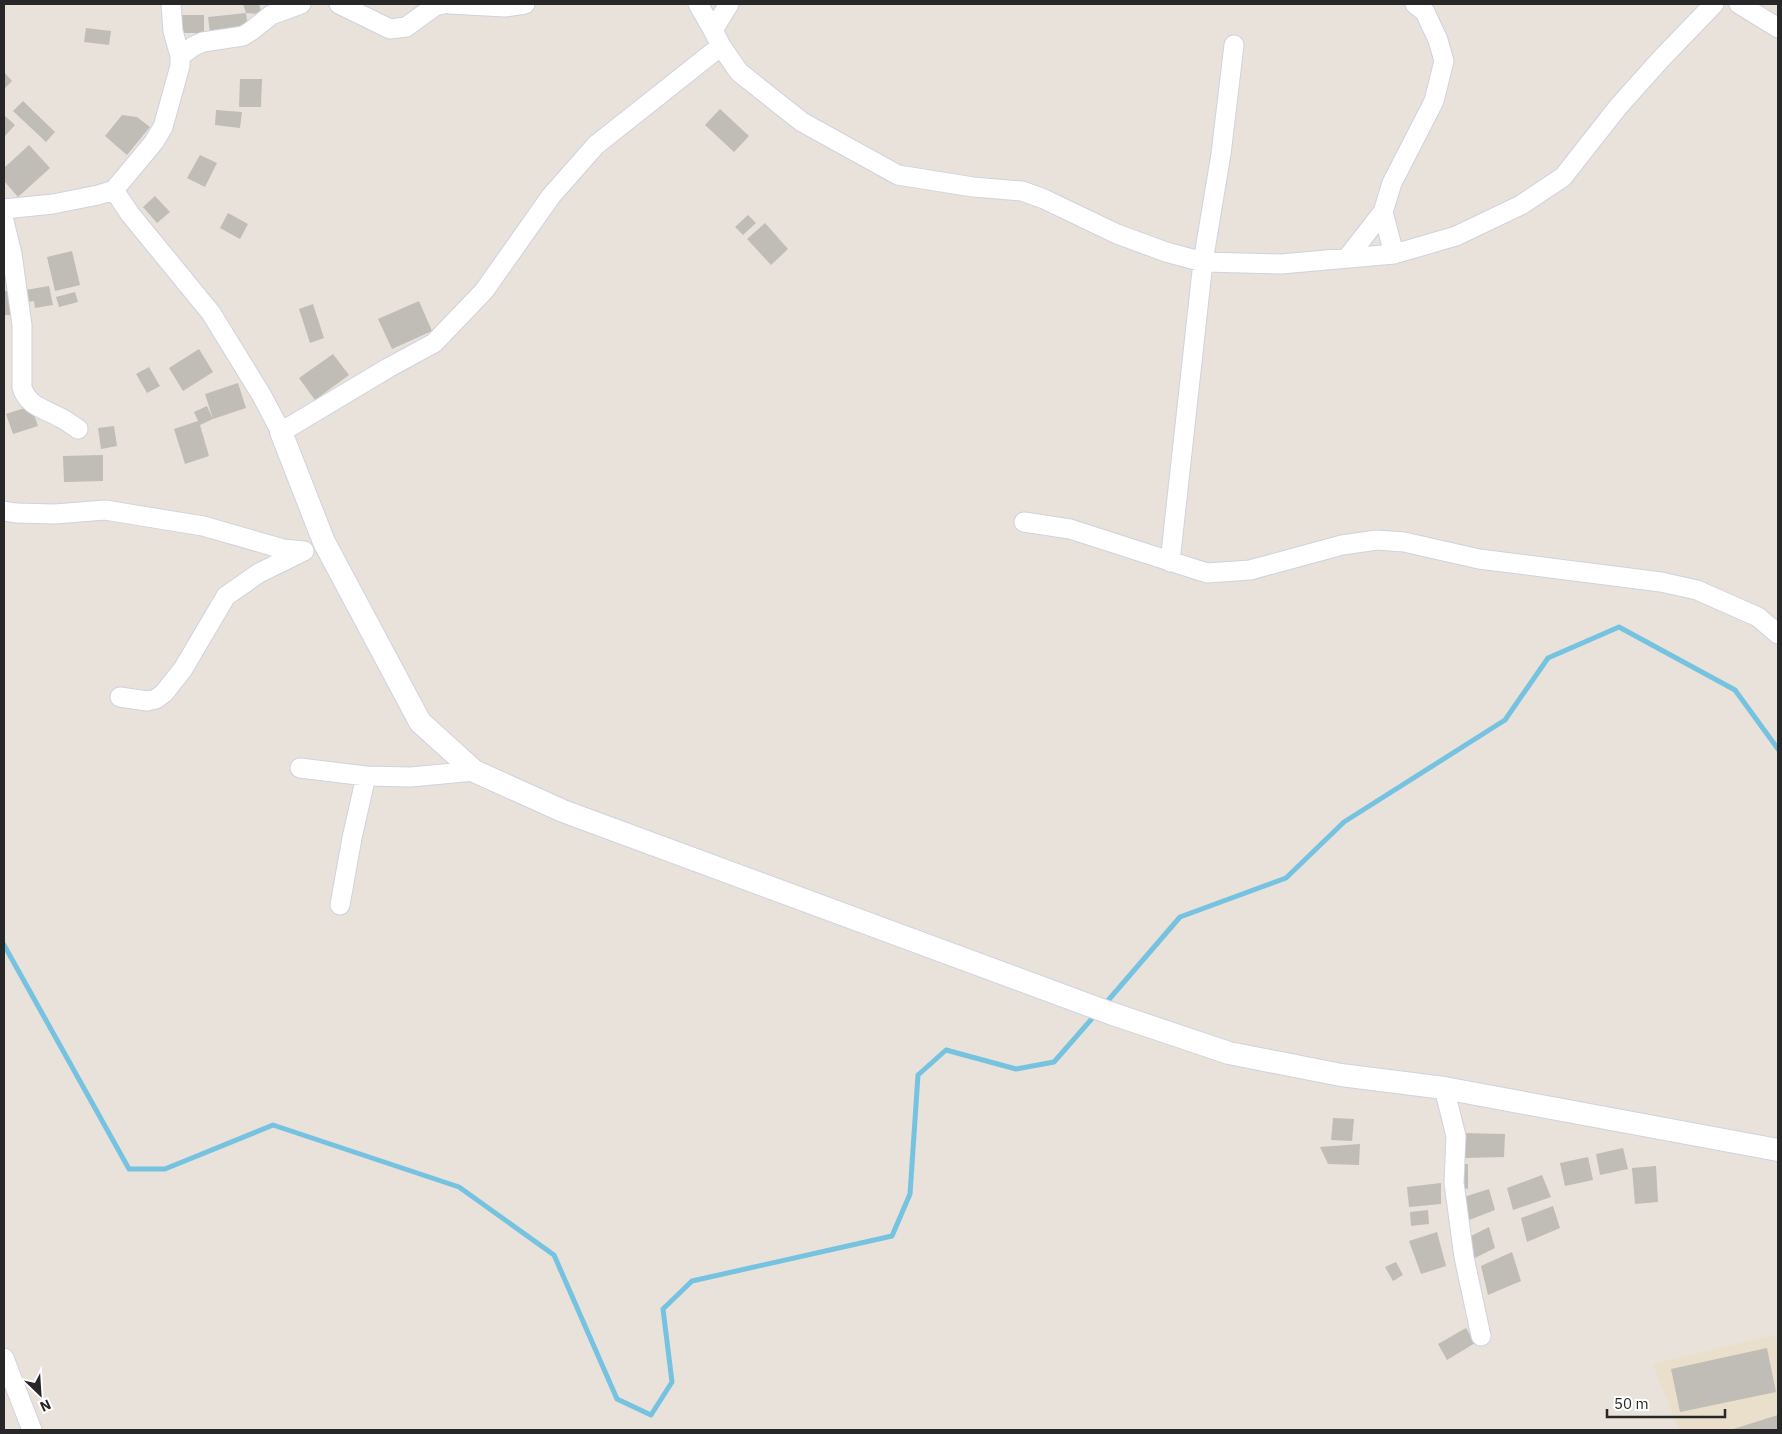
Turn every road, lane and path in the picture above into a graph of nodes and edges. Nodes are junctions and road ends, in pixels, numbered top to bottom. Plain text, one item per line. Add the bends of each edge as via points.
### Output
1 (171, 4) edge
2 (301, 4) edge
3 (339, 4) edge
4 (444, 4) edge
5 (449, 4) edge
6 (525, 4) edge
7 (698, 4) edge
8 (729, 4) edge
9 (1415, 4) edge
10 (1714, 4) edge
11 (1739, 4) edge
12 (1778, 28) edge
13 (717, 38) junction
14 (1234, 45) dead end
15 (180, 56) junction
16 (114, 190) junction
17 (4, 209) edge
18 (1383, 212) junction
19 (4, 221) edge
20 (1394, 254) junction
21 (1347, 258) junction
22 (1203, 262) junction
23 (78, 429) dead end
24 (281, 432) junction
25 (4, 511) edge
26 (1024, 522) dead end
27 (324, 542) junction
28 (304, 551) junction
29 (1170, 562) junction
30 (1778, 634) edge
31 (120, 697) dead end
32 (300, 768) dead end
33 (474, 771) junction
34 (366, 776) junction
35 (340, 905) dead end
36 (1444, 1088) junction
37 (1778, 1150) edge
38 (1482, 1336) dead end
39 (4, 1358) edge
40 (32, 1430) edge

1 - 15 street
2 - 15 street via 271,15 243,36 203,42
3 - 4 street via 390,29 406,26 435,6
5 - 6 street via 505,7
7 - 13 street
8 - 13 street
9 - 18 street via 1425,12 1444,61 1434,101 1392,183
10 - 20 street via 1618,107 1563,177 1521,205 1456,236
11 - 12 street
13 - 22 street via 739,72 802,122 898,175 1022,192 1117,234
13 - 24 street via 596,145 551,196 484,291 434,343
14 - 22 street via 1221,154
15 - 16 street via 163,127
16 - 17 street via 53,204
16 - 24 street via 211,313
18 - 20 street
18 - 21 street
19 - 23 street via 22,325 24,396 34,406 63,418
20 - 21 street
21 - 22 street via 1281,264
22 - 29 street
24 - 27 street
25 - 28 street via 55,514 105,510 203,526 283,549
26 - 29 street via 1070,529
27 - 28 street
27 - 33 street via 420,722
28 - 31 street via 259,573 226,596 183,669 164,694 147,701
29 - 30 street via 1207,573 1250,570 1342,545 1377,540 1404,542 1479,559 1661,582 1698,590 1758,617
32 - 34 street
33 - 34 street via 411,777
33 - 36 street via 563,811 1110,1013 1229,1053 1341,1076
34 - 35 street
36 - 37 street
36 - 38 street via 1456,1136 1454,1183 1464,1256
39 - 40 street

